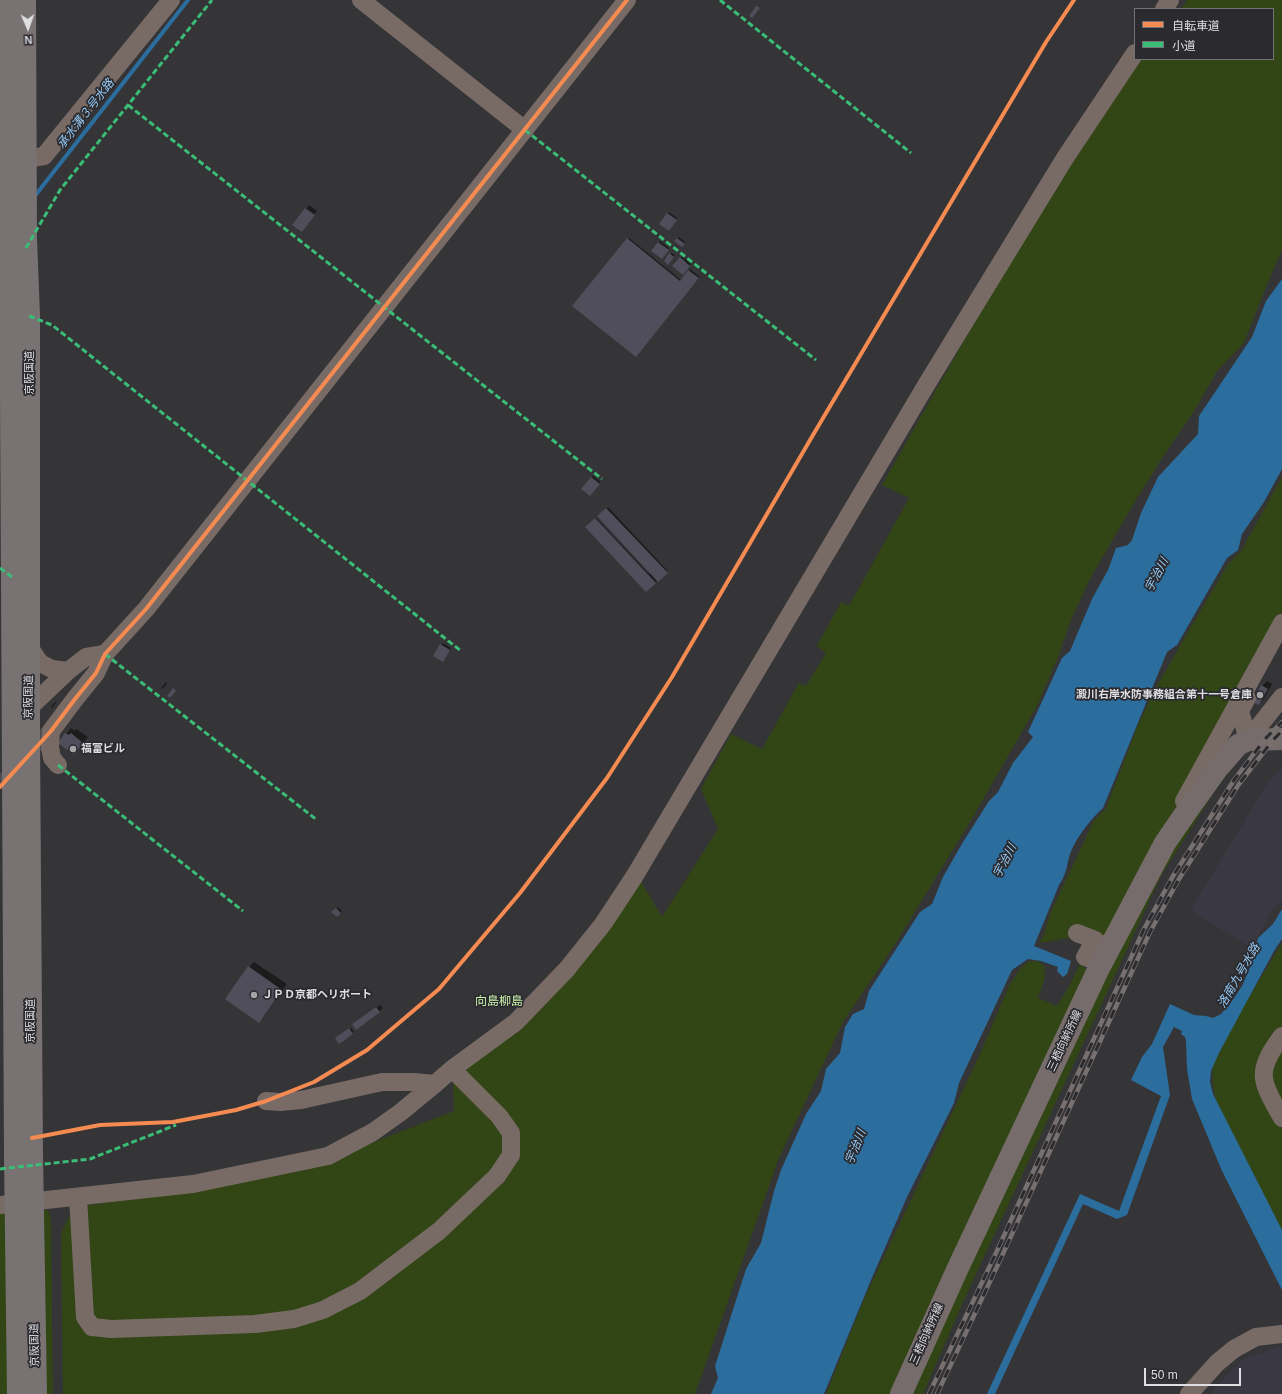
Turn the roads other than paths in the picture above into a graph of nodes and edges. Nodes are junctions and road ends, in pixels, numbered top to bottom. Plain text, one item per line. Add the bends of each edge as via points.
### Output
1 (7, 0) edge
2 (25, 0) edge
3 (171, 0) edge
4 (361, 0) edge
5 (627, 0) edge
6 (1134, 54) edge
7 (525, 130) junction
8 (26, 159) junction
9 (6, 211) edge
10 (1282, 623) edge
11 (1282, 630) edge
12 (30, 648) junction
13 (105, 654) junction
14 (68, 671) junction
15 (1282, 698) edge
16 (29, 708) junction
17 (1231, 716) junction
18 (1282, 739) edge
19 (1248, 740) junction
20 (6, 748) edge
21 (58, 765) dead end
22 (1077, 933) dead end
23 (1282, 1036) edge
24 (452, 1069) junction
25 (435, 1084) junction
26 (266, 1101) dead end
27 (1282, 1118) edge
28 (24, 1154) junction
29 (78, 1197) junction
30 (0, 1205) edge
31 (1280, 1334) edge
32 (18, 1394) edge
33 (36, 1394) edge
34 (901, 1394) edge
35 (1188, 1394) edge

1 - 9 highway, 京阪国道
2 - 8 highway, 京阪国道
3 - 8 street via 44,156
4 - 7 street
5 - 7 street
6 - 24 street via 1065,158 928,382 634,877 603,924 566,969 516,1022
7 - 13 street via 146,609
8 - 12 highway, 京阪国道 via 26,238 30,316
9 - 20 highway, 京阪国道 via 10,255
10 - 17 street
11 - 19 street via 1240,711
12 - 14 street via 40,663 52,669
12 - 16 highway, 京阪国道
13 - 14 street via 86,657
13 - 21 street via 96,672 51,731 52,758
14 - 16 street
15 - 19 street
16 - 28 highway, 京阪国道
17 - 19 street
17 - 22 street via 1146,865 1095,961 1085,957 1095,940
18 - 19 main road
19 - 34 main road, 三栖向納所線 via 1238,745 1217,769 1186,811 1144,882 1098,970
20 - 28 highway, 京阪国道
23 - 27 street via 1272,1049 1264,1078
24 - 25 street
24 - 29 street via 499,1116 511,1133 511,1155 497,1176 439,1230 360,1291 323,1310 294,1319 255,1324 111,1329 92,1327 85,1317
25 - 26 street via 382,1082 301,1100
25 - 29 street via 373,1132 328,1156 193,1184
28 - 32 highway, 京阪国道, bridge
28 - 33 highway, 京阪国道, bridge
29 - 30 street
31 - 35 street via 1256,1337 1234,1349

